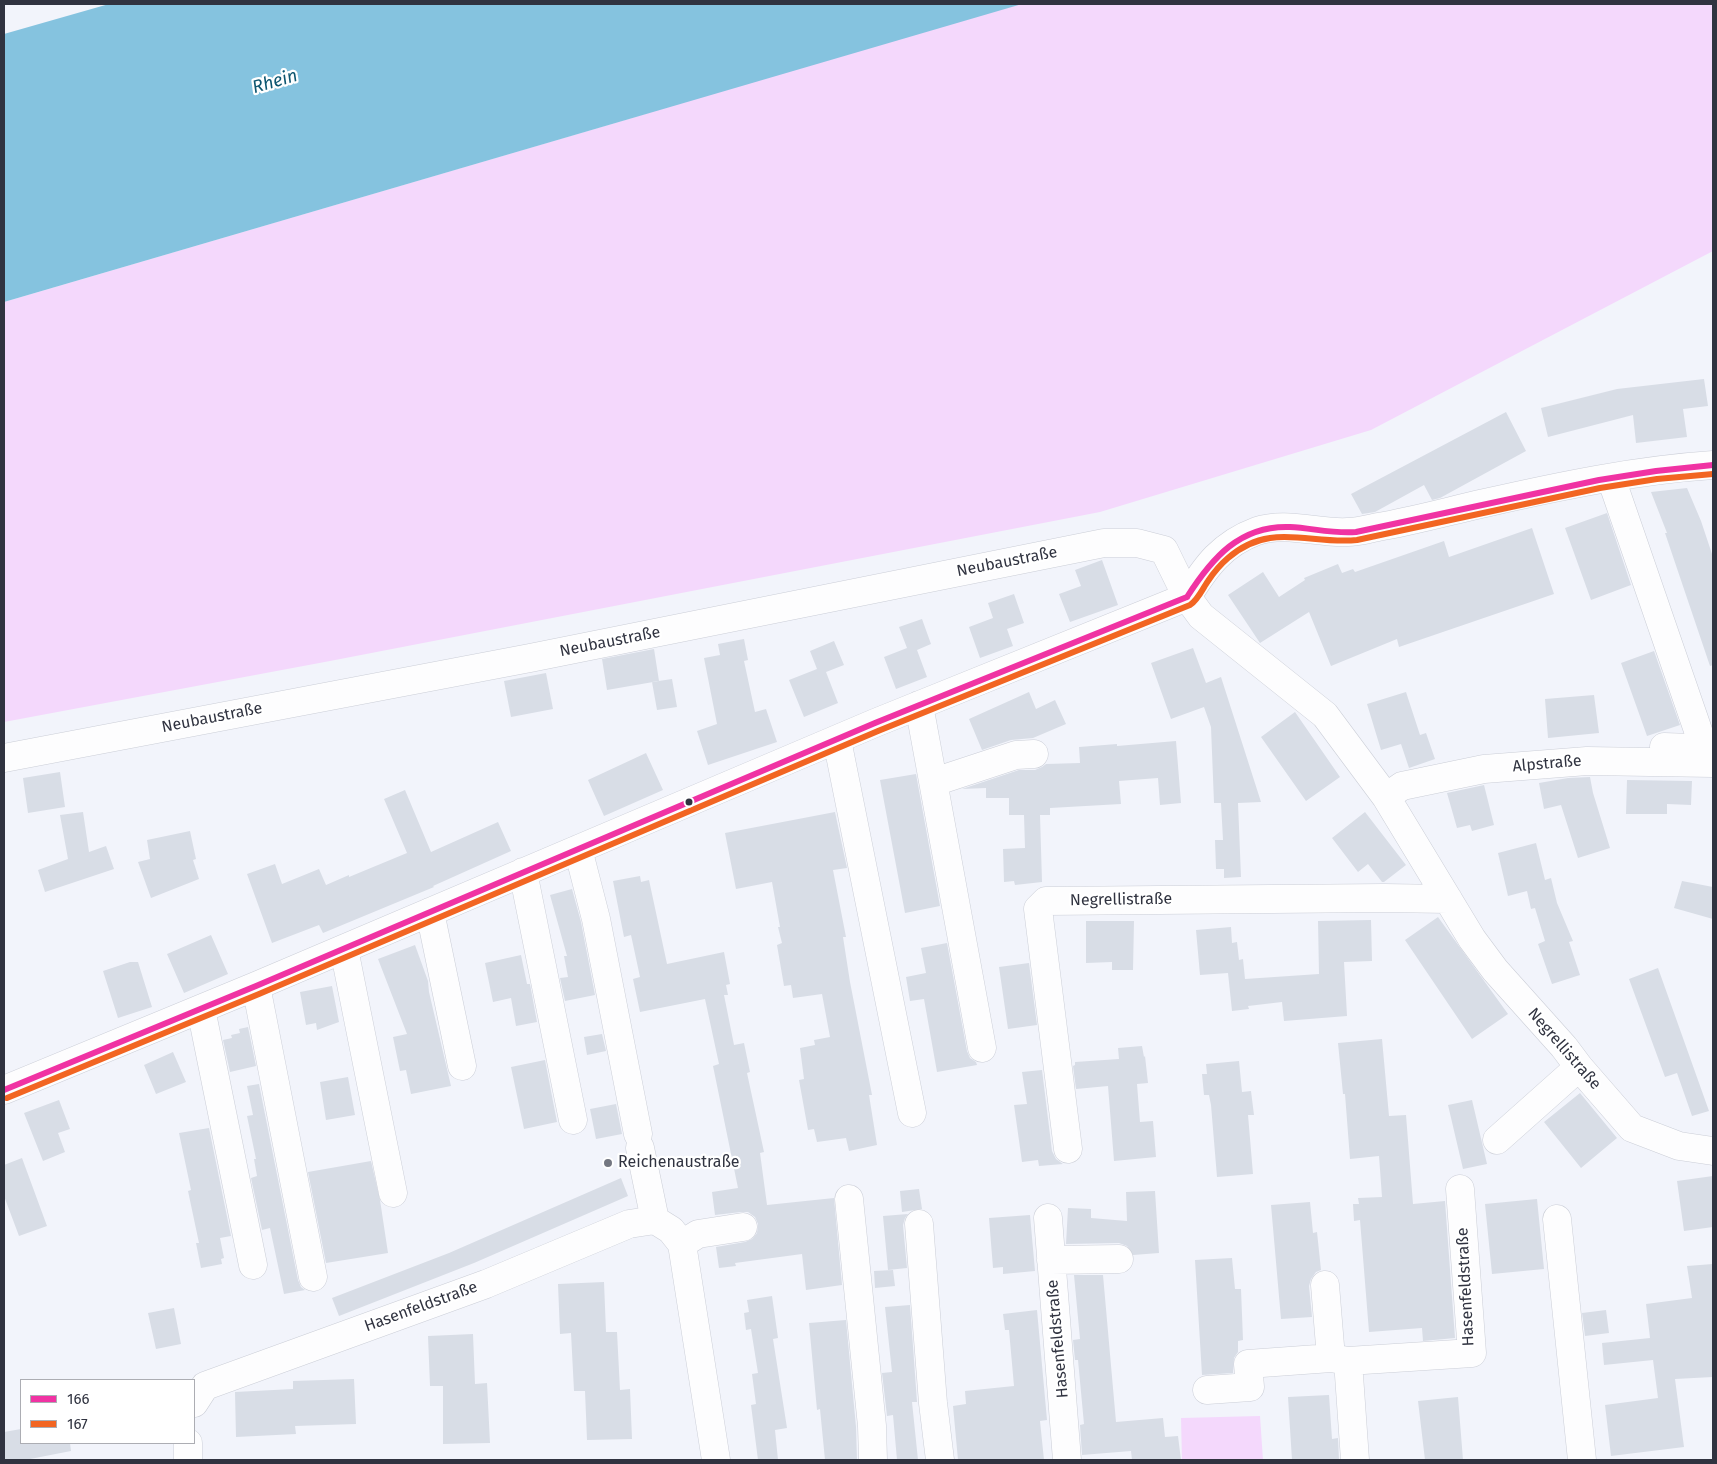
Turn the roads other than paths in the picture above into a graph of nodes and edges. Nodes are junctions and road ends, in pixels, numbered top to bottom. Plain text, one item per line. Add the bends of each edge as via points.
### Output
1 (1713, 465) edge
2 (1611, 478) junction
3 (1187, 597) junction
4 (919, 705) junction
5 (837, 740) junction
6 (1664, 746) dead end
7 (1034, 754) dead end
8 (4, 758) edge
9 (1713, 763) edge
10 (934, 782) junction
11 (1386, 797) junction
12 (578, 849) junction
13 (523, 872) junction
14 (1448, 899) junction
15 (430, 912) junction
16 (344, 949) junction
17 (256, 986) junction
18 (201, 1009) junction
19 (982, 1048) dead end
20 (462, 1066) dead end
21 (1579, 1067) junction
22 (4, 1090) edge
23 (912, 1113) dead end
24 (574, 1120) dead end
25 (1497, 1140) dead end
26 (1068, 1149) dead end
27 (1713, 1151) edge
28 (1460, 1189) dead end
29 (392, 1193) dead end
30 (849, 1199) dead end
31 (1048, 1218) dead end
32 (1557, 1219) dead end
33 (655, 1220) junction
34 (919, 1224) dead end
35 (743, 1227) dead end
36 (682, 1244) junction
37 (1119, 1259) dead end
38 (1051, 1260) junction
39 (253, 1265) dead end
40 (313, 1277) dead end
41 (1325, 1285) dead end
42 (1339, 1359) junction
43 (1207, 1390) dead end
44 (195, 1401) edge
45 (188, 1444) edge
46 (188, 1460) edge
47 (716, 1460) edge
48 (873, 1460) edge
49 (940, 1460) edge
50 (1067, 1460) edge
51 (1355, 1460) edge
52 (1582, 1460) edge

1 - 2 street
2 - 3 street via 1348,532 1280,526 1258,531 1217,554
2 - 6 street via 1702,742 1692,748
3 - 4 street
3 - 8 street, Neubaustraße via 1164,550 1137,543 1104,543 577,649
3 - 11 street, Negrellistraße via 1201,616 1325,715
4 - 5 street
4 - 10 street
5 - 12 street
5 - 23 street
7 - 10 street via 1016,755
9 - 11 street, Alpstraße via 1587,761 1484,769 1402,786
10 - 19 street
11 - 14 street, Negrellistraße
12 - 13 street
12 - 33 street via 596,920
13 - 15 street
13 - 24 street
14 - 21 street, Negrellistraße via 1495,970
14 - 26 street, Negrellistraße via 1046,901 1038,909
15 - 16 street
15 - 20 street
16 - 17 street
16 - 29 street
17 - 18 street
17 - 40 street
18 - 22 street
18 - 39 street
21 - 25 street
21 - 27 street, Negrellistraße via 1632,1128 1679,1146
28 - 42 street, Hasenfeldstraße via 1472,1353
30 - 48 street
31 - 38 street, Hasenfeldstraße
32 - 52 street
33 - 36 street via 672,1230
33 - 44 street, Hasenfeldstraße via 629,1224 486,1284 205,1386
34 - 49 street
35 - 36 street via 698,1234
36 - 47 street
37 - 38 street
38 - 50 street, Hasenfeldstraße
41 - 42 street
42 - 43 street, Hasenfeldstraße via 1248,1364 1250,1387
42 - 51 street
45 - 46 street

